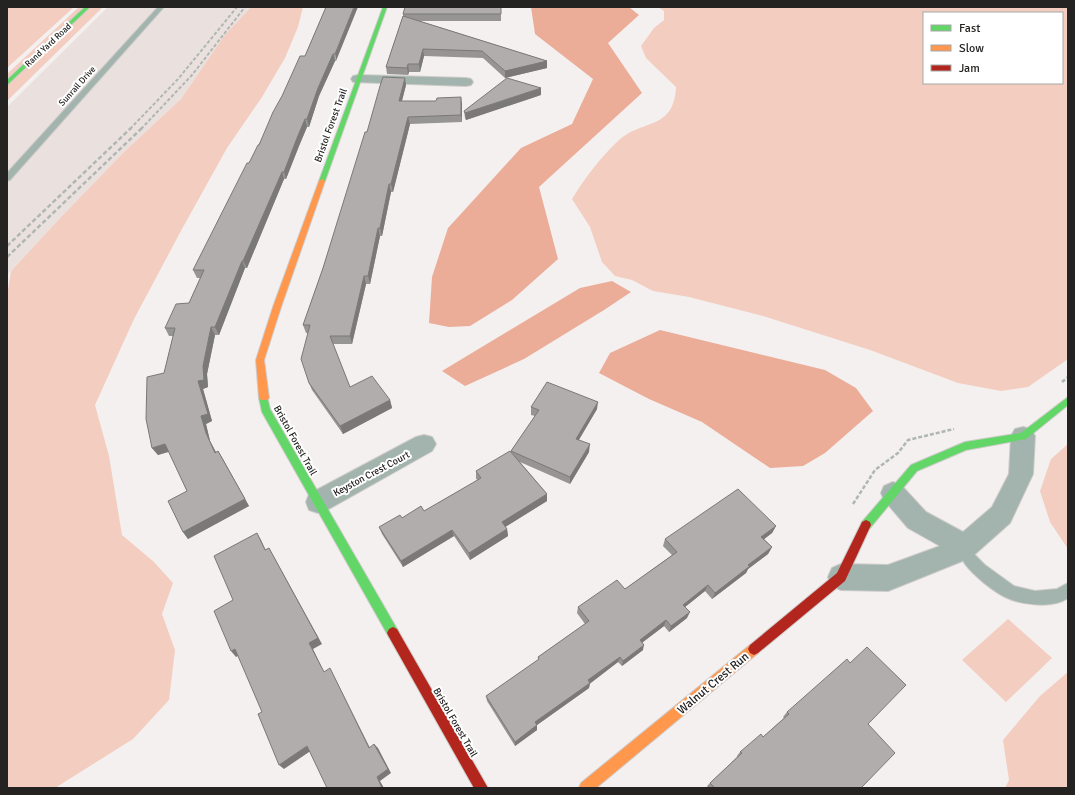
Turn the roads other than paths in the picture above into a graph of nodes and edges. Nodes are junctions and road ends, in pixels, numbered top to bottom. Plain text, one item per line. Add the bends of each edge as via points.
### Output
1 (88, 7) edge
2 (161, 7) edge
3 (385, 7) edge
4 (358, 79) junction
5 (466, 82) dead end
6 (7, 83) edge
7 (7, 178) edge
8 (1068, 400) edge
9 (1023, 436) junction
10 (424, 444) dead end
11 (893, 493) junction
12 (318, 502) junction
13 (965, 547) junction
14 (841, 577) junction
15 (1068, 590) edge
16 (481, 788) edge
17 (586, 788) edge

1 - 6 street, Rand Yard Road
2 - 7 lane, Sunrail Drive
3 - 4 street, Bristol Forest Trail
4 - 5 street
4 - 12 street, Bristol Forest Trail via 276,307 260,360 265,409
8 - 9 street, Walnut Crest Run
9 - 11 street, Walnut Crest Run via 965,446 914,468
9 - 13 street via 1021,474 1001,515
10 - 12 street, Keyston Crest Court
11 - 13 street via 916,520
11 - 14 street, Walnut Crest Run via 867,524
12 - 16 street, Bristol Forest Trail
13 - 14 street via 888,578
13 - 15 lane via 970,559 980,570 1010,592 1035,598 1059,596
14 - 17 street, Walnut Crest Run

